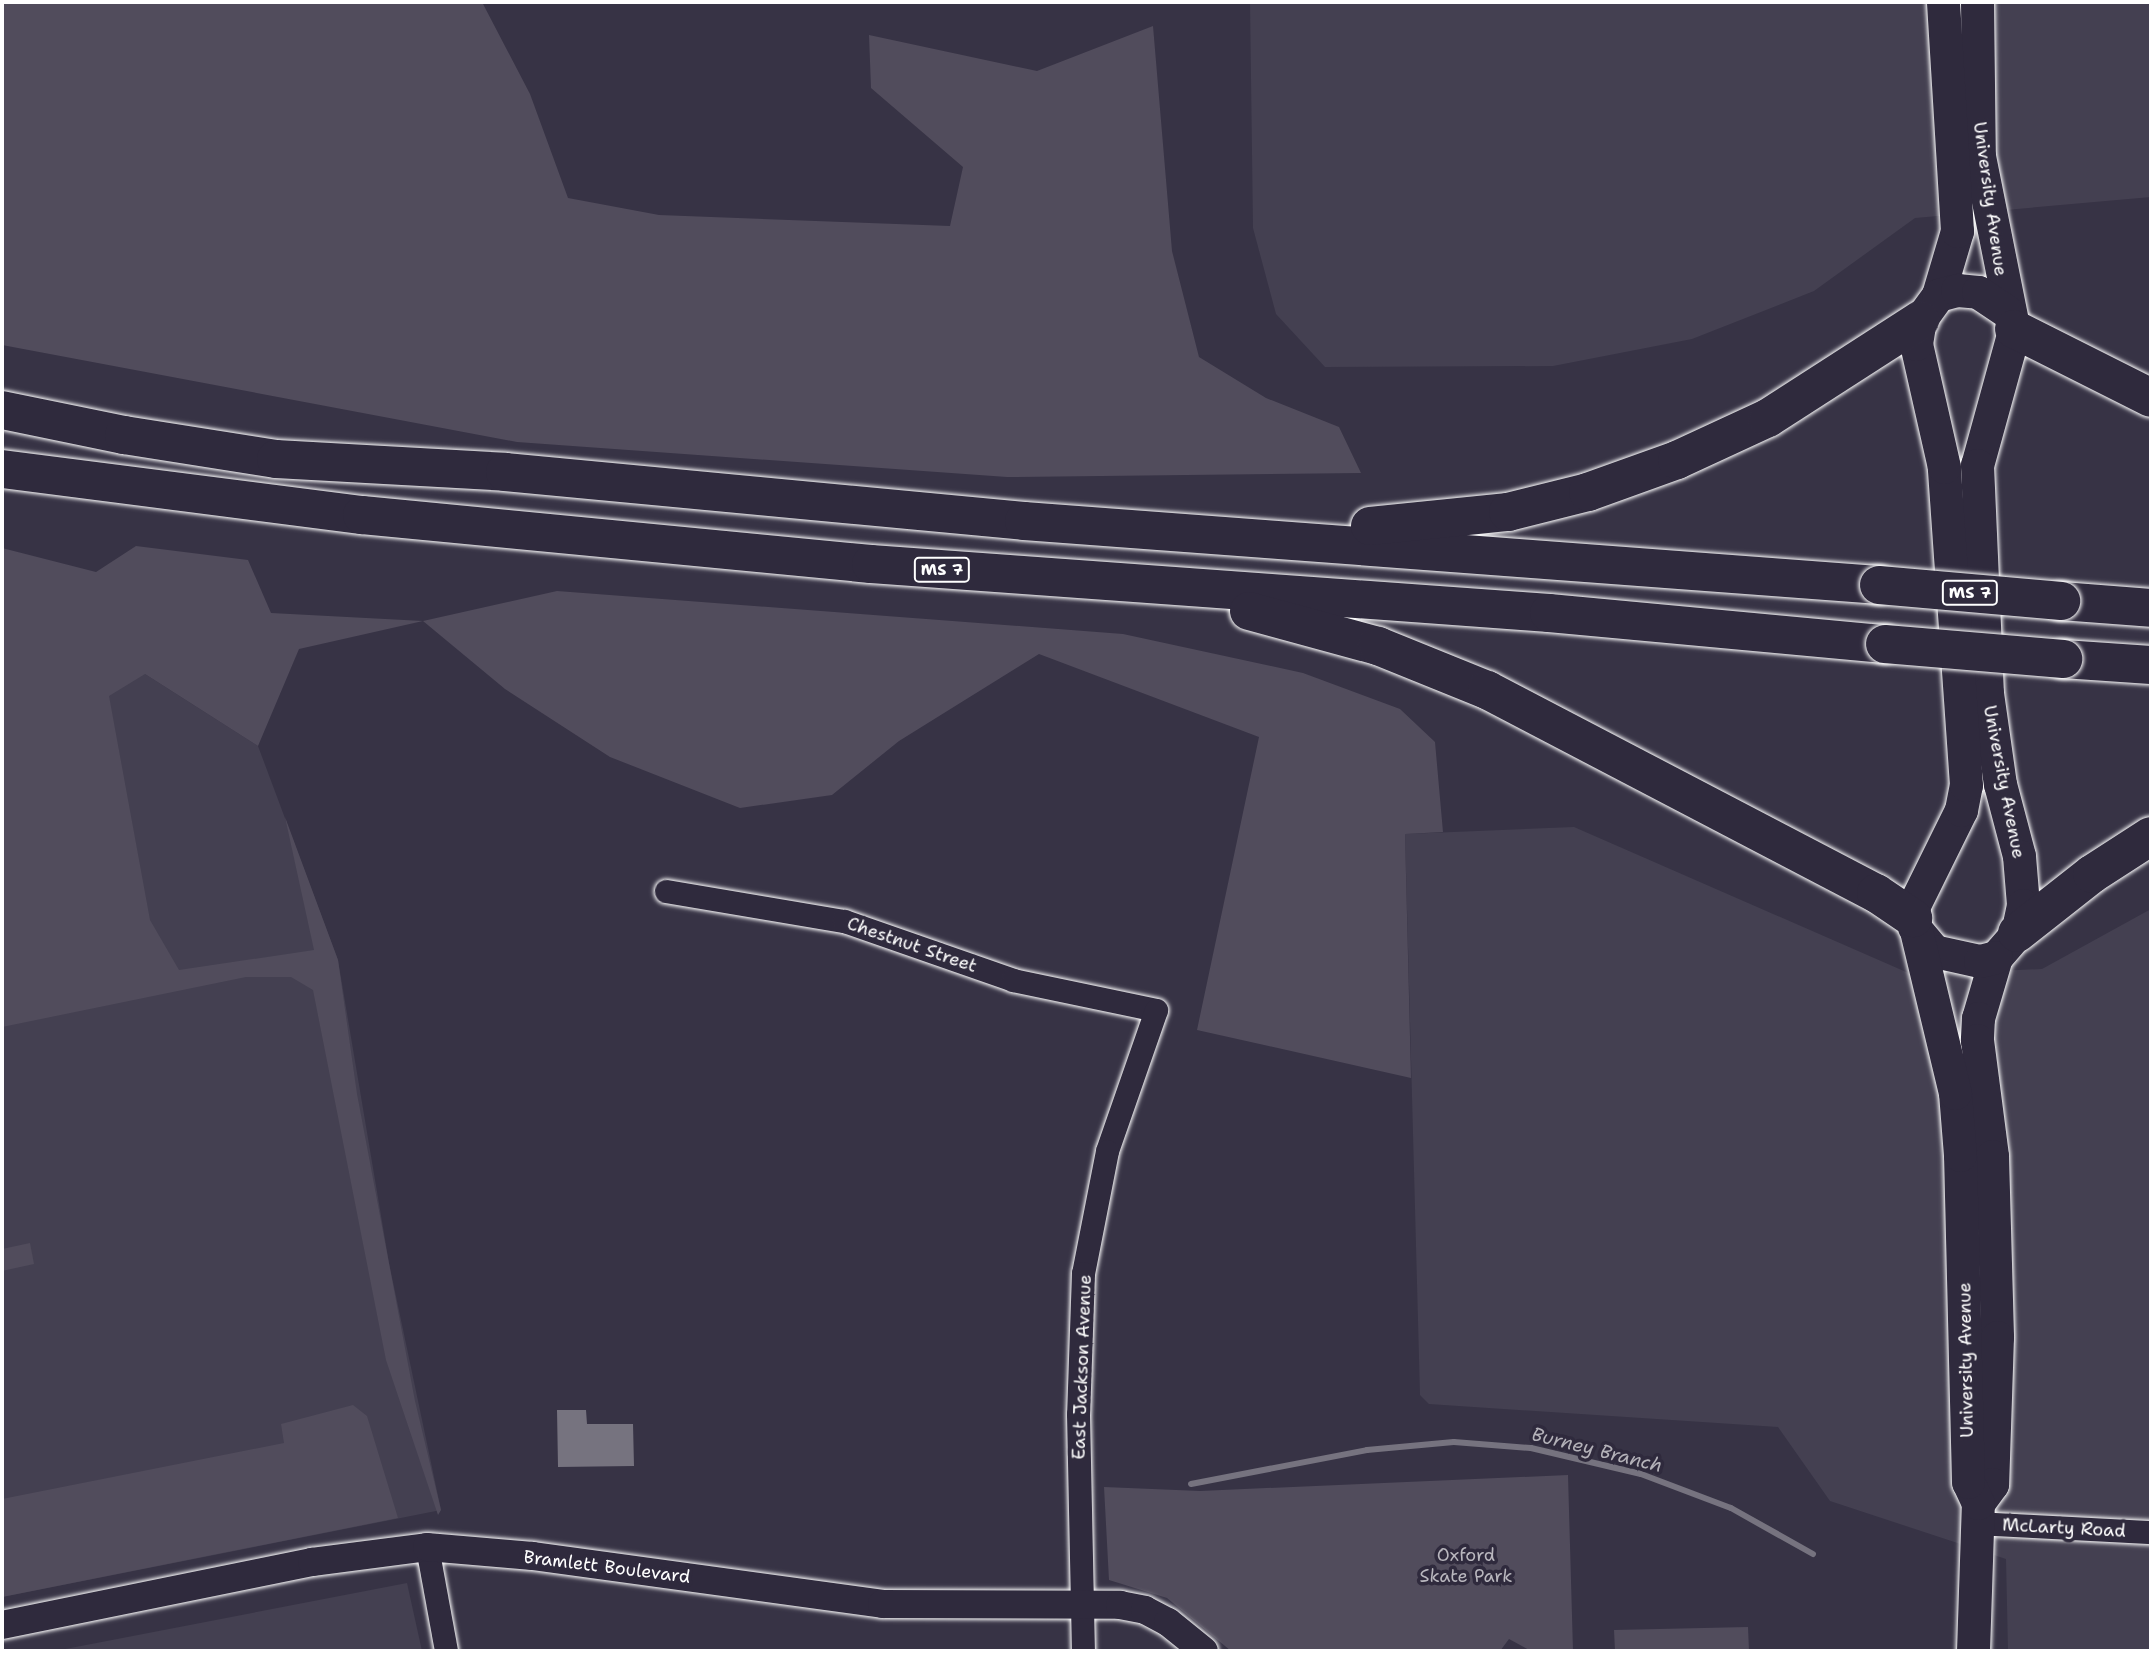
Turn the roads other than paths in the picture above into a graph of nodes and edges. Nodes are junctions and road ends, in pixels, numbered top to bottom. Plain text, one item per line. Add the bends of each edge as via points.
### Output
1 (1943, 2) edge
2 (1976, 2) edge
3 (1929, 308) junction
4 (2011, 321) junction
5 (2151, 398) edge
6 (2, 410) edge
7 (2, 469) edge
8 (1232, 535) junction
9 (1141, 586) junction
10 (2151, 608) edge
11 (2151, 665) edge
12 (2151, 836) edge
13 (666, 891) dead end
14 (1913, 923) junction
15 (2007, 945) junction
16 (1156, 1010) joint
17 (1978, 1513) junction
18 (2151, 1532) edge
19 (426, 1547) junction
20 (1083, 1603) junction
21 (2, 1625) edge
22 (446, 1651) edge
23 (1083, 1651) edge
24 (1204, 1651) edge
25 (1973, 1651) edge

1 - 3 main road, University Avenue via 1957,231
2 - 4 main road, University Avenue via 1979,156
3 - 4 main road, University Avenue via 1957,289 1978,292
3 - 8 highway via 1768,418 1677,460 1588,492 1508,512 1424,523
3 - 14 main road, University Avenue via 1916,344 1944,467 1966,785 1961,810 1914,905
4 - 5 highway
4 - 15 main road, University Avenue via 2012,351 1977,465 1987,693 2000,784 2019,856 2023,905
6 - 8 highway, MS 7 via 276,459 505,472 1024,521
7 - 9 highway, MS 7 via 362,516
8 - 10 highway, MS 7, bridge
9 - 11 highway, MS 7, bridge via 1549,613
9 - 14 highway via 1378,646 1487,690 1876,893
12 - 15 highway via 2092,874
13 - 16 street, Chestnut Street via 844,921 1013,980
14 - 15 main road via 1934,951 1970,960
14 - 17 main road, University Avenue via 1955,1093 1968,1482
15 - 17 main road, University Avenue via 1978,1018 1993,1156 1997,1336 1992,1484
16 - 20 street, East Jackson Avenue via 1107,1152 1083,1273 1078,1414
17 - 18 street, McLarty Road
17 - 25 main road, University Avenue
19 - 20 street, Bramlett Boulevard via 533,1556 883,1604
19 - 21 street, Bramlett Boulevard via 312,1562
19 - 22 street
20 - 23 street, East Jackson Avenue
20 - 24 street, Bramlett Boulevard via 1145,1610

